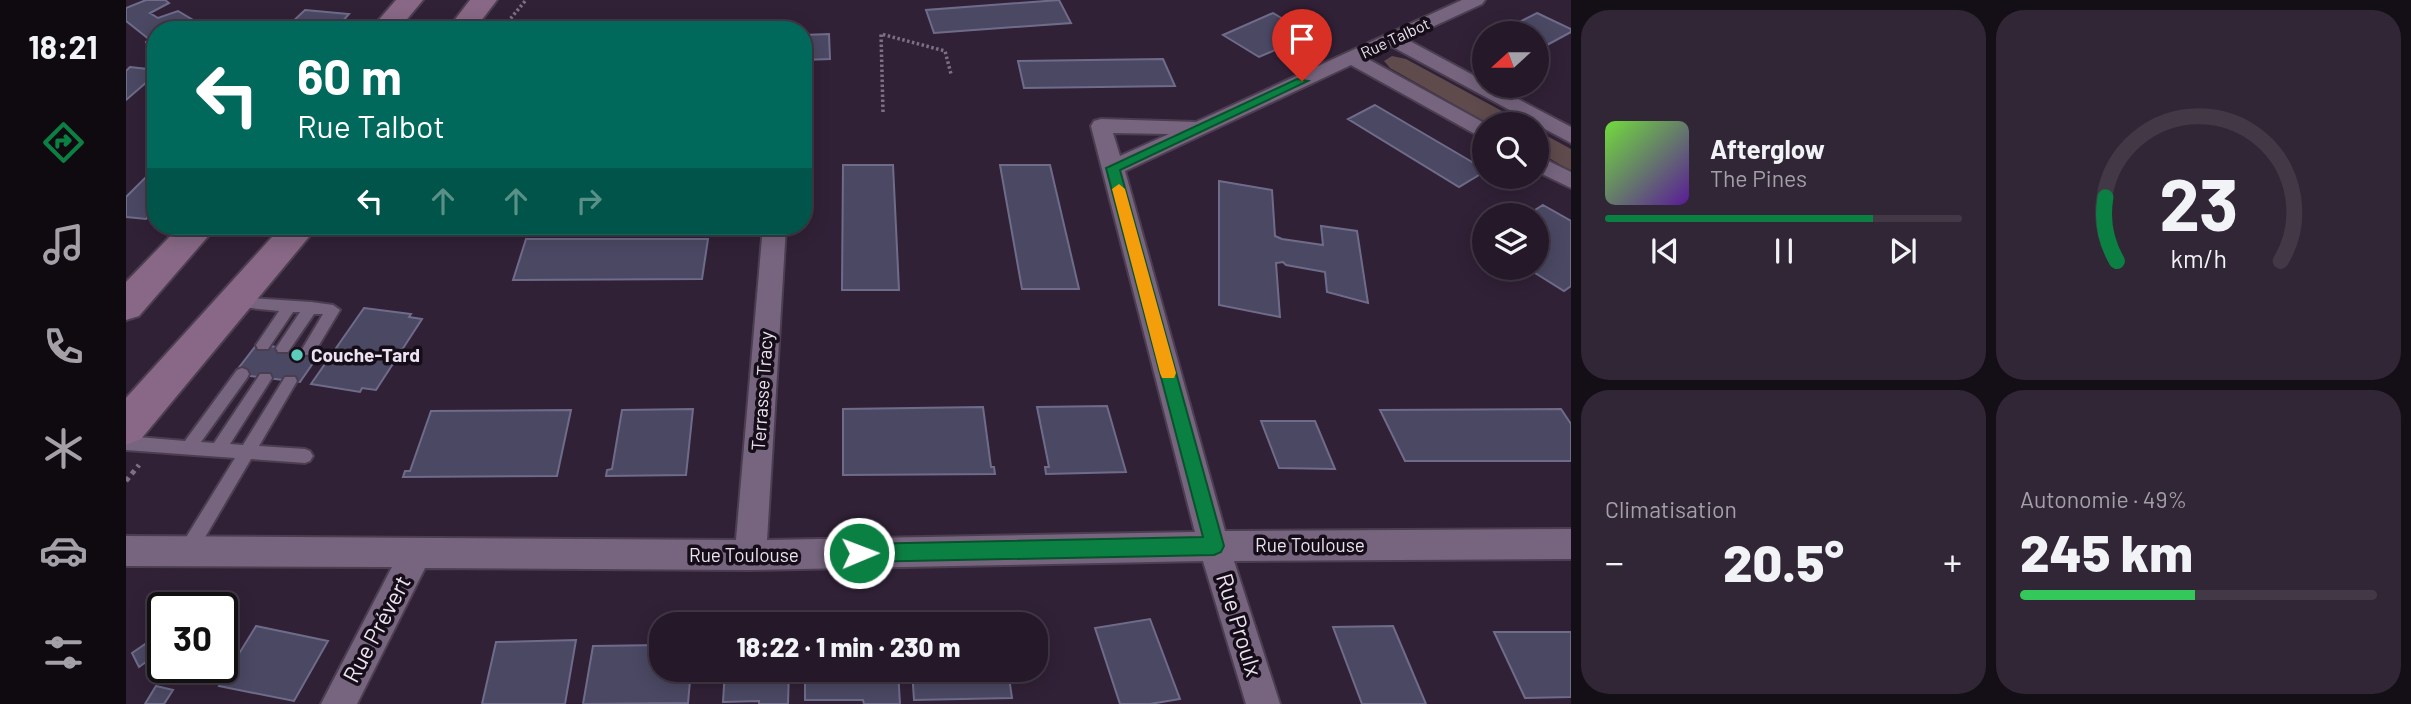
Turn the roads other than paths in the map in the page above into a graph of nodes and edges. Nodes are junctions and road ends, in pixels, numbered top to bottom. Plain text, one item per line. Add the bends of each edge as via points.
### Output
1 (410, 0) edge
2 (484, 0) edge
3 (1476, 0) edge
4 (391, 21) edge
5 (467, 21) edge
6 (1392, 39) junction
7 (1352, 58) junction
8 (1472, 125) edge
9 (1200, 128) junction
10 (1571, 136) edge
11 (1113, 168) junction
12 (1549, 169) edge
13 (1571, 181) edge
14 (192, 235) edge
15 (293, 235) edge
16 (773, 235) edge
17 (234, 302) junction
18 (126, 306) edge
19 (290, 306) junction
20 (311, 307) junction
21 (263, 345) dead end
22 (284, 348) dead end
23 (309, 351) dead end
24 (242, 374) dead end
25 (265, 378) dead end
26 (290, 381) dead end
27 (126, 427) edge
28 (126, 443) edge
29 (188, 448) junction
30 (217, 451) junction
31 (246, 453) junction
32 (305, 456) dead end
33 (1571, 544) edge
34 (1214, 546) junction
35 (126, 551) edge
36 (187, 552) junction
37 (416, 554) junction
38 (750, 555) junction
39 (338, 704) edge
40 (1263, 704) edge

1 - 4 main road
2 - 5 main road
3 - 6 street, Rue Talbot
6 - 7 street, Rue Talbot
6 - 10 street
7 - 8 street
7 - 9 street, Rue Talbot
9 - 11 street, Rue Talbot
9 - 11 street, Rue Talbot via 1101,126
11 - 34 street, Rue Talbot
12 - 13 street
14 - 18 main road
15 - 17 main road
16 - 38 street, Terrasse Tracy
17 - 19 lane
17 - 27 main road
19 - 20 lane
19 - 21 lane
20 - 22 lane
20 - 23 lane via 333,310
24 - 29 lane
25 - 30 lane
26 - 31 lane
28 - 29 lane
29 - 30 lane
30 - 31 lane
31 - 32 lane
31 - 36 lane
33 - 34 street, Rue Toulouse
34 - 38 street, Rue Toulouse
34 - 40 street, Rue Proulx
35 - 36 street, Rue Toulouse
36 - 37 street, Rue Toulouse
37 - 38 street, Rue Toulouse
37 - 39 street, Rue Prévert

